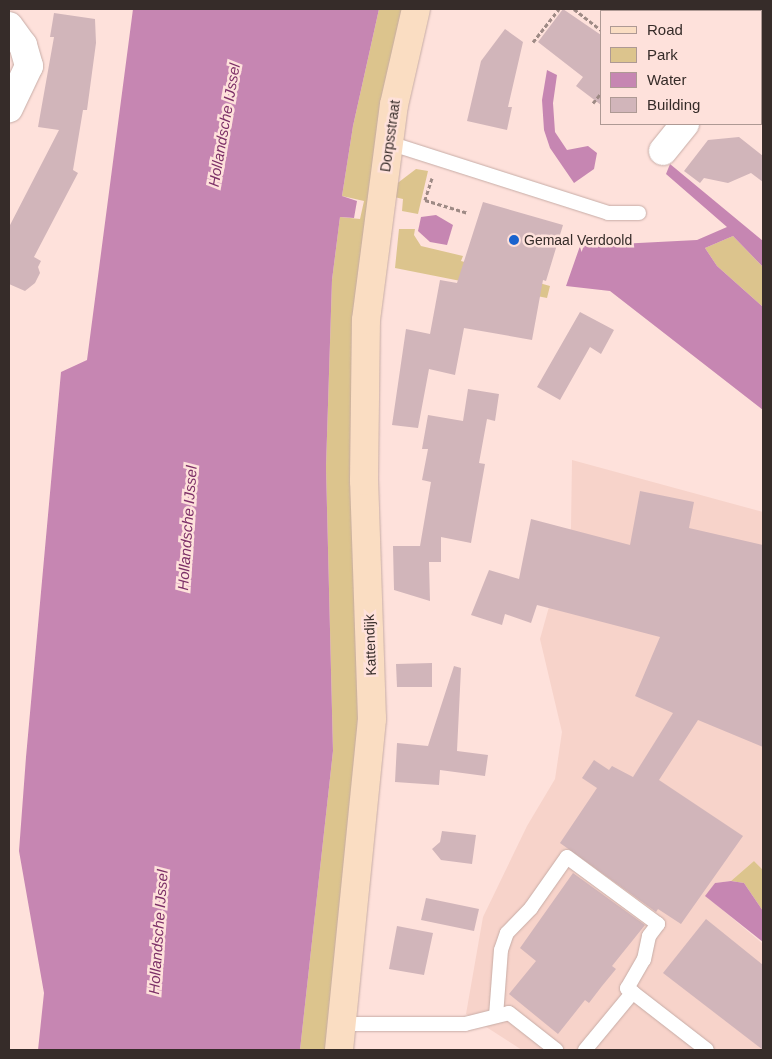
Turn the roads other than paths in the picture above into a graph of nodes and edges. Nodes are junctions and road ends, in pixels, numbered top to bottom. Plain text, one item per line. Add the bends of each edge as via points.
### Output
1 (416, 9) edge
2 (12, 21) edge
3 (9, 108) edge
4 (684, 125) edge
5 (389, 143) junction
6 (663, 151) dead end
7 (639, 213) dead end
8 (372, 265) joint
9 (633, 992) junction
10 (496, 1016) junction
11 (339, 1037) edge
12 (556, 1050) edge
13 (585, 1050) edge
14 (707, 1050) edge

1 - 5 street, Dorpsstraat
2 - 3 street via 24,45 29,66
4 - 6 street
5 - 7 lane via 608,213
5 - 8 street, Dorpsstraat
8 - 11 street, Kattendijk via 364,387 372,719
9 - 10 lane via 627,988 644,960 649,936 658,924 567,857 531,908 508,933 501,950
9 - 13 lane
9 - 14 lane
10 - 11 lane, Kattendijk via 466,1024
10 - 12 lane, Kattendijk via 509,1013

